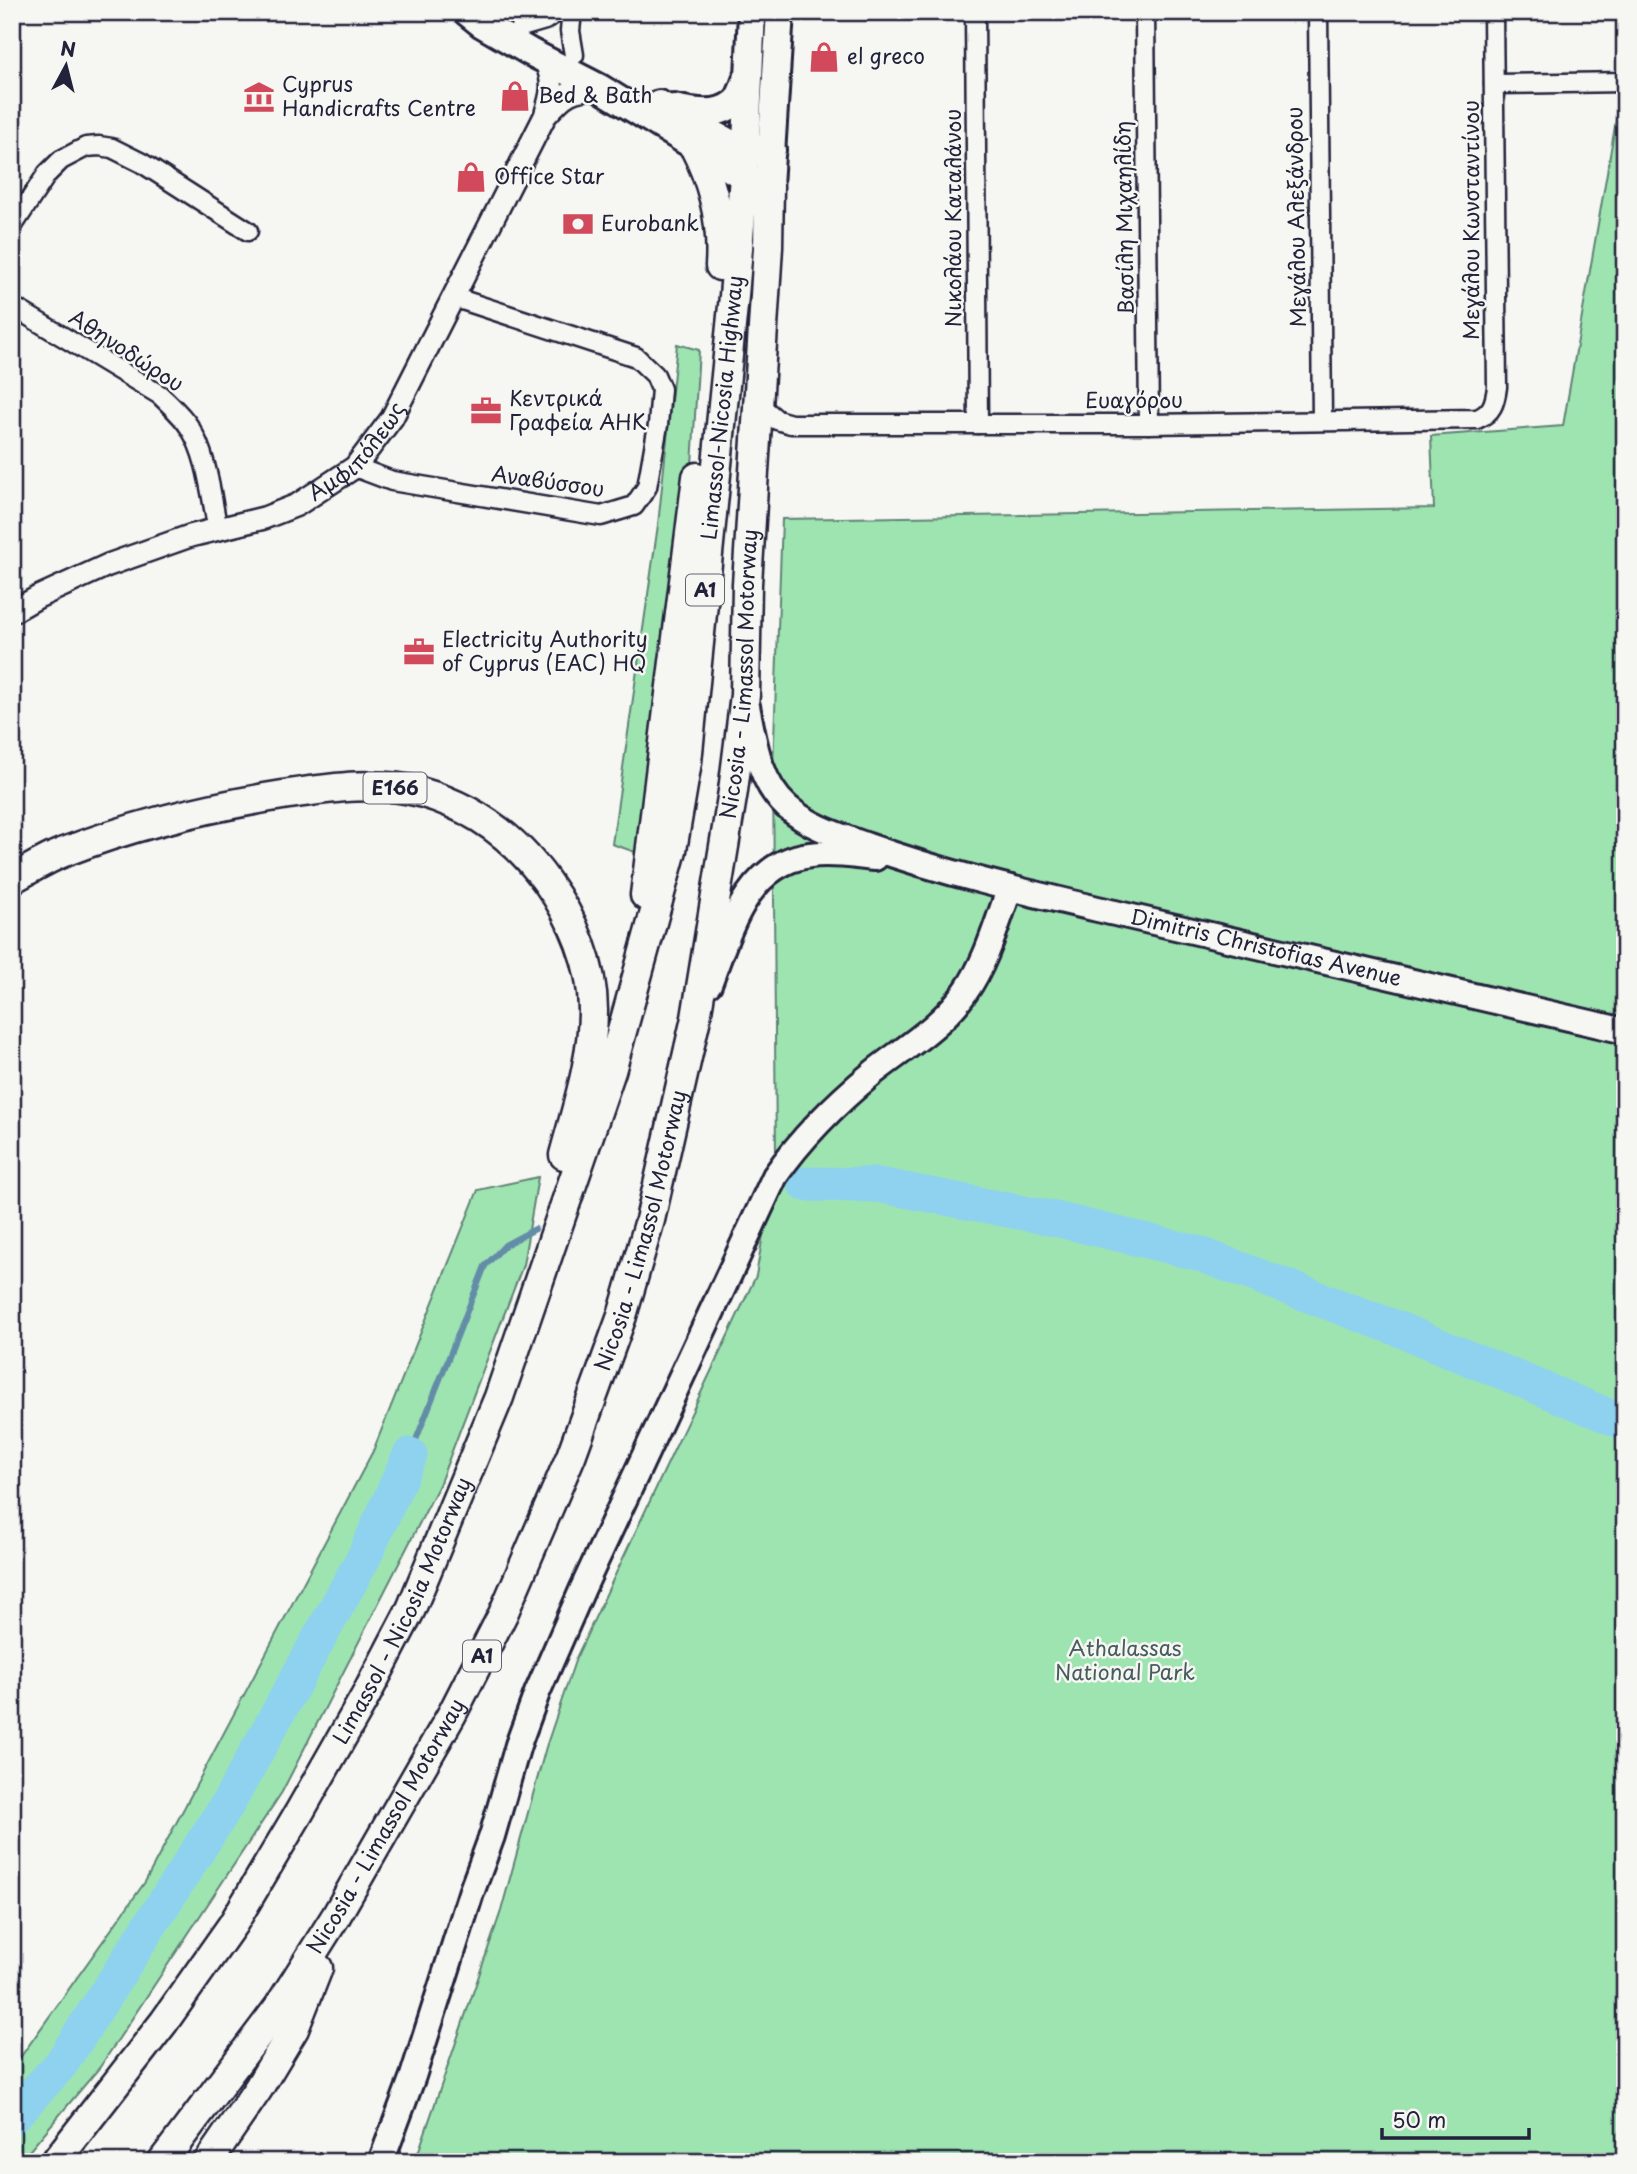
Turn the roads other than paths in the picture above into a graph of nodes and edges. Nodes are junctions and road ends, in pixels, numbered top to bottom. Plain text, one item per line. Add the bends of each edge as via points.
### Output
1 (467, 12) edge
2 (495, 12) edge
3 (557, 12) edge
4 (572, 12) edge
5 (752, 12) edge
6 (780, 12) edge
7 (975, 12) edge
8 (1145, 12) edge
9 (1318, 12) edge
10 (1493, 12) edge
11 (521, 27) junction
12 (574, 55) junction
13 (545, 60) junction
14 (750, 73) junction
15 (1625, 82) edge
16 (1494, 83) junction
17 (600, 88) junction
18 (662, 106) junction
19 (545, 116) junction
20 (694, 146) junction
21 (746, 148) junction
22 (772, 150) junction
23 (757, 182) junction
24 (12, 227) edge
25 (248, 231) dead end
26 (453, 297) junction
27 (12, 306) edge
28 (758, 404) junction
29 (1477, 419) joint
30 (1322, 420) junction
31 (978, 424) junction
32 (1149, 424) junction
33 (355, 467) junction
34 (218, 530) junction
35 (12, 612) edge
36 (745, 695) junction
37 (908, 860) junction
38 (963, 875) junction
39 (12, 879) edge
40 (1010, 888) junction
41 (987, 949) junction
42 (632, 999) junction
43 (696, 1018) junction
44 (1625, 1031) edge
45 (499, 1397) junction
46 (492, 1836) junction
47 (336, 1916) junction
48 (55, 2162) edge
49 (162, 2162) edge
50 (208, 2162) edge
51 (382, 2162) edge
52 (399, 2162) edge

1 - 13 main road
2 - 11 main road
3 - 11 street
4 - 12 street
5 - 14 main road, A1
6 - 22 main road, A1
7 - 31 street, Νικολάου Καταλάνου
8 - 32 street, Βασίλη Μιχαηλίδη
9 - 30 street, Μεγάλου Αλεξάνδρου
10 - 16 street, Μεγάλου Κωνσταντίνου
11 - 12 main road
12 - 18 main road
13 - 17 main road
13 - 19 street, Αμφιπόλεως via 553,78
14 - 18 main road via 735,103 717,111
14 - 21 main road, A1
15 - 16 street
16 - 29 street, Μεγάλου Κωνσταντίνου via 1497,387 1493,405
17 - 19 street, Αμφιπόλεως via 577,89
17 - 20 main road
18 - 21 main road
19 - 26 street, Αμφιπόλεως
20 - 23 main road
20 - 42 highway via 715,195 720,221 716,331
21 - 22 main road
21 - 23 main road, Limassol-Nicosia Highway / A1
22 - 23 main road, A1
23 - 28 highway, Nicosia - Limassol Motorway / A1 via 768,247
23 - 42 highway, Limassol-Nicosia Highway / A1 via 734,296 687,762 672,850
24 - 25 street via 54,167 79,150 99,146 133,158
26 - 33 street, Αμφιπόλεως via 392,418
26 - 33 street, Αναβύσσου via 636,358 655,374 661,389 647,487 634,506 601,516 392,481
27 - 34 street, Αθηνοδώρου via 160,395 178,412 202,452
28 - 31 street, Ευαγόρου via 777,420 792,424
28 - 36 highway, Nicosia - Limassol Motorway / A1
29 - 30 street, Ευαγόρου
30 - 32 street, Ευαγόρου
31 - 32 street, Ευαγόρου
33 - 34 street, Αμφιπόλεως via 297,505
34 - 35 street, Αμφιπόλεως via 108,565
36 - 37 main road, Dimitris Christofias Avenue via 758,758 770,788 785,806 827,832
36 - 43 highway, Nicosia - Limassol Motorway / A1 via 721,878
37 - 38 main road, Dimitris Christofias Avenue
37 - 43 main road, Dimitris Christofias Avenue via 810,855 788,859 767,872 742,905
38 - 40 main road, Dimitris Christofias Avenue
38 - 41 main road via 983,895
39 - 45 highway, E166 via 61,853 153,822 248,800 353,787 408,790 451,803 521,849 570,919 586,964 593,1008 583,1084
40 - 41 main road
40 - 44 main road, Dimitris Christofias Avenue
41 - 46 main road via 976,975 950,1010 819,1122 775,1177 537,1693
42 - 45 highway, Limassol - Nicosia Motorway / A1
43 - 47 highway, Nicosia - Limassol Motorway / A1 via 650,1220 622,1316 571,1456 498,1625
45 - 48 highway, Limassol - Nicosia Motorway / A1 via 411,1609 300,1811 233,1924
46 - 51 main road
46 - 52 main road via 483,1894
47 - 49 highway, Nicosia - Limassol Motorway / A1 via 278,2008
47 - 50 highway via 294,2029

